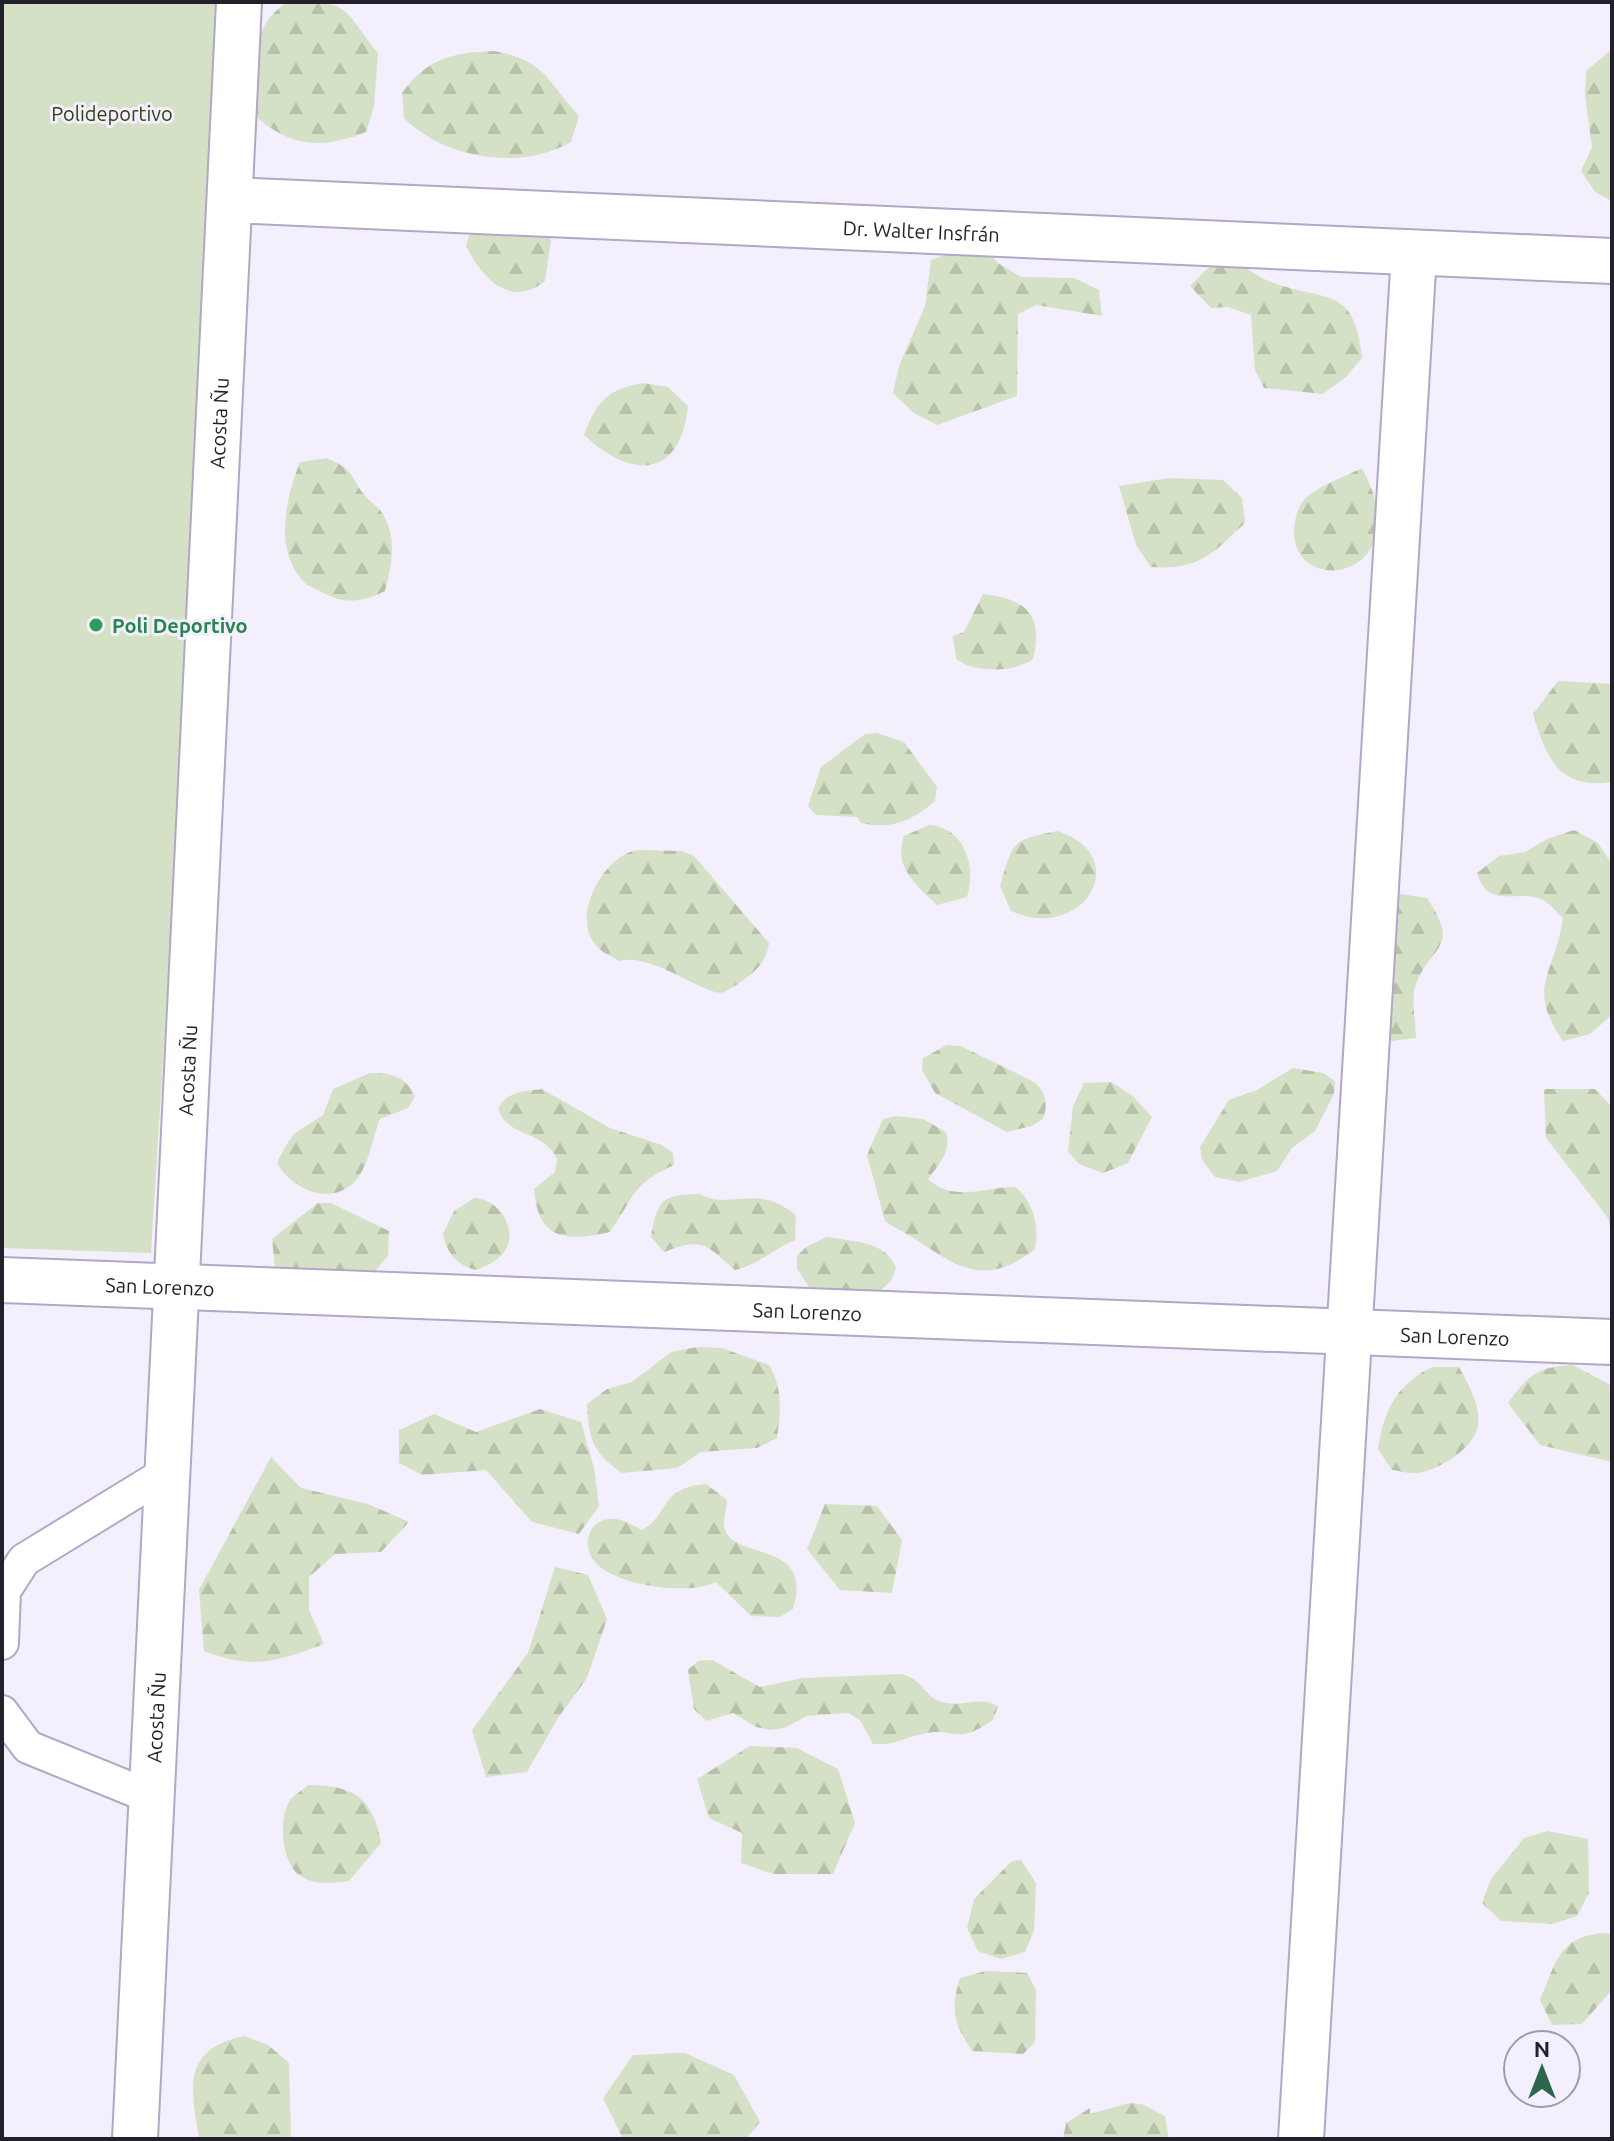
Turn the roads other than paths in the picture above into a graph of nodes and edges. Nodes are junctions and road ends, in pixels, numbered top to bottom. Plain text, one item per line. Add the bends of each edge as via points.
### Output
1 (239, 2) edge
2 (230, 200) junction
3 (1414, 253) junction
4 (1612, 261) edge
5 (2, 1280) edge
6 (174, 1288) junction
7 (1347, 1331) junction
8 (1612, 1342) edge
9 (166, 1473) junction
10 (2, 1643) edge
11 (2, 1712) edge
12 (151, 1797) junction
13 (135, 2139) edge
14 (1301, 2139) edge

1 - 2 street, Acosta Ñu
2 - 3 street, Dr. Walter Insfrán
2 - 6 street, Acosta Ñu
3 - 4 street, Dr. Walter Insfrán
3 - 7 street
5 - 6 street, San Lorenzo
6 - 7 street, San Lorenzo
6 - 9 street, Acosta Ñu
7 - 8 street, San Lorenzo
7 - 14 street
9 - 10 lane via 24,1560 4,1591
9 - 12 street, Acosta Ñu
11 - 12 lane via 28,1747
12 - 13 street, Acosta Ñu

